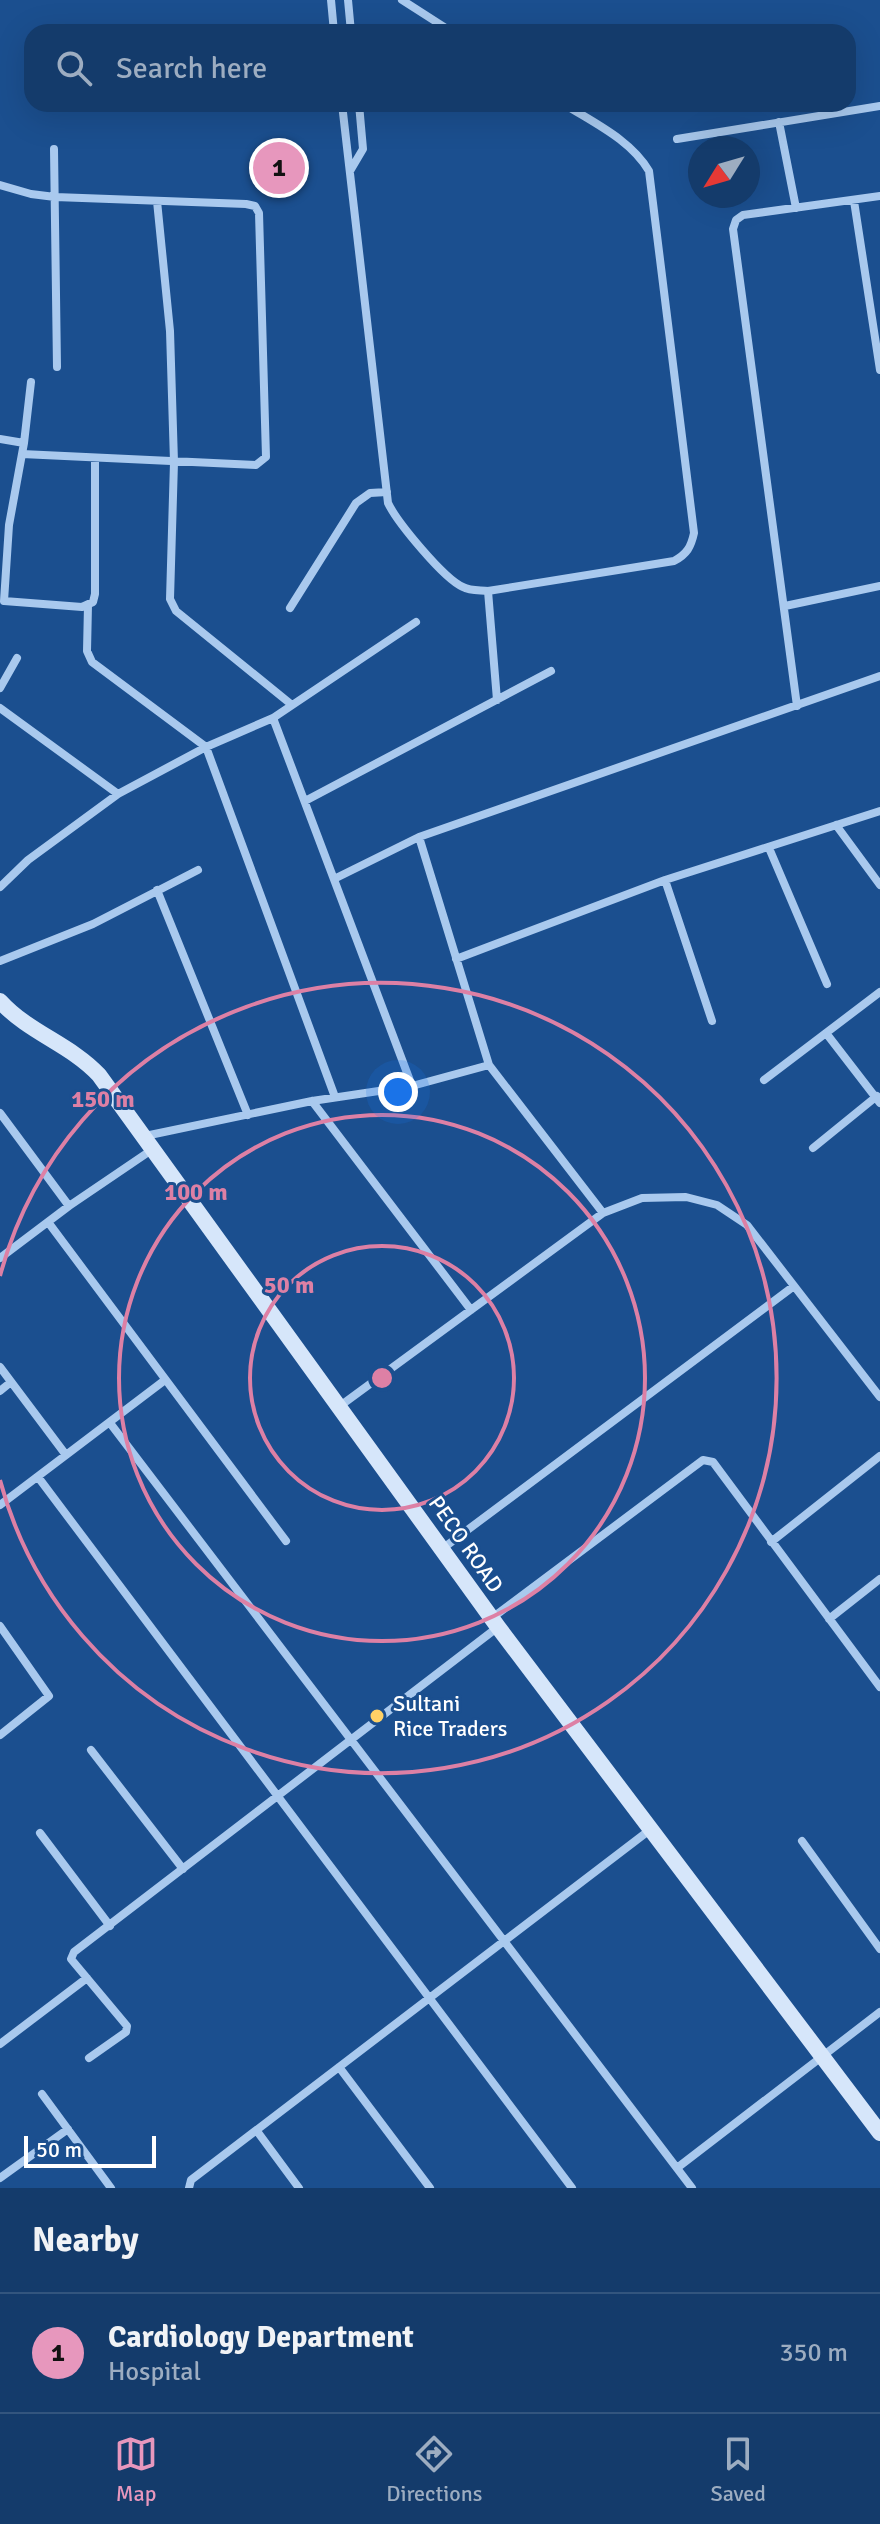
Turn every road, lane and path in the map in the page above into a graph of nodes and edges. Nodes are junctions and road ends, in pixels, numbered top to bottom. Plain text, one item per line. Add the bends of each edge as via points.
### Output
1 (331, 0) edge
2 (348, 0) edge
3 (402, 0) edge
4 (333, 24) edge
5 (350, 24) edge
6 (440, 24) edge
7 (880, 106) edge
8 (856, 110) edge
9 (343, 112) edge
10 (360, 112) edge
11 (576, 112) edge
12 (842, 112) edge
13 (779, 122) junction
14 (677, 139) dead end
15 (54, 149) dead end
16 (350, 172) junction
17 (0, 185) edge
18 (880, 196) edge
19 (55, 197) junction
20 (157, 201) junction
21 (854, 201) junction
22 (796, 208) junction
23 (57, 367) dead end
24 (880, 370) edge
25 (31, 382) dead end
26 (0, 439) edge
27 (24, 443) junction
28 (22, 454) junction
29 (95, 458) junction
30 (174, 462) junction
31 (387, 492) junction
32 (880, 586) edge
33 (488, 591) junction
34 (1, 601) edge
35 (88, 605) junction
36 (785, 606) junction
37 (290, 608) dead end
38 (416, 622) dead end
39 (17, 658) dead end
40 (551, 671) dead end
41 (880, 676) edge
42 (0, 688) edge
43 (497, 700) junction
44 (292, 705) junction
45 (797, 706) junction
46 (0, 708) edge
47 (273, 718) junction
48 (206, 747) junction
49 (118, 794) junction
50 (305, 801) junction
51 (880, 811) edge
52 (836, 825) junction
53 (419, 837) junction
54 (769, 848) junction
55 (198, 870) dead end
56 (334, 879) junction
57 (665, 880) junction
58 (880, 885) edge
59 (0, 887) edge
60 (157, 890) junction
61 (456, 959) junction
62 (0, 961) edge
63 (827, 984) dead end
64 (880, 992) edge
65 (0, 1001) edge
66 (712, 1021) dead end
67 (826, 1033) junction
68 (489, 1065) junction
69 (764, 1080) dead end
70 (412, 1086) junction
71 (335, 1097) junction
72 (879, 1098) edge
73 (312, 1101) junction
74 (0, 1113) edge
75 (248, 1115) junction
76 (149, 1142) junction
77 (813, 1148) dead end
78 (69, 1206) junction
79 (603, 1213) junction
80 (48, 1222) junction
81 (0, 1258) edge
82 (794, 1286) junction
83 (471, 1310) junction
84 (0, 1367) edge
85 (165, 1380) junction
86 (11, 1382) junction
87 (0, 1391) edge
88 (880, 1397) edge
89 (340, 1406) junction
90 (110, 1423) junction
91 (66, 1455) junction
92 (880, 1456) edge
93 (38, 1477) junction
94 (0, 1505) edge
95 (286, 1541) dead end
96 (771, 1542) junction
97 (442, 1549) junction
98 (880, 1579) edge
99 (829, 1619) junction
100 (495, 1623) junction
101 (0, 1626) edge
102 (880, 1687) edge
103 (0, 1735) edge
104 (351, 1739) junction
105 (91, 1750) dead end
106 (277, 1795) junction
107 (651, 1829) junction
108 (40, 1833) dead end
109 (802, 1841) dead end
110 (183, 1869) junction
111 (110, 1926) junction
112 (502, 1941) junction
113 (880, 1949) edge
114 (87, 1978) junction
115 (430, 1997) junction
116 (880, 2012) edge
117 (0, 2044) edge
118 (822, 2057) junction
119 (89, 2058) dead end
120 (339, 2067) junction
121 (42, 2094) dead end
122 (68, 2129) junction
123 (257, 2131) junction
124 (880, 2133) edge
125 (677, 2168) junction
126 (0, 2178) edge
127 (111, 2188) edge
128 (189, 2188) edge
129 (299, 2188) edge
130 (430, 2188) edge
131 (572, 2188) edge
132 (692, 2188) edge

1 - 4 street
2 - 5 street
3 - 6 street
7 - 8 street
9 - 16 street
10 - 16 street via 363,149
11 - 33 street via 626,144 649,171 694,533 684,555 674,561
12 - 13 street
13 - 14 street
13 - 22 street
15 - 19 street
16 - 31 street
17 - 19 street
18 - 21 street
19 - 20 street
19 - 23 street
20 - 30 street via 170,331
20 - 30 street via 246,204 259,213 266,457 256,465
21 - 22 street
21 - 24 street
22 - 36 street via 743,215 733,229
25 - 27 street
26 - 27 street
27 - 28 street
28 - 29 street
28 - 34 street
29 - 30 street
29 - 35 street via 95,594
30 - 44 street via 172,605
31 - 33 street via 394,515 452,580
31 - 37 street via 370,493 356,503
32 - 36 street
33 - 43 street
34 - 35 street
35 - 48 street via 87,651 92,662
36 - 45 street
38 - 44 street
39 - 42 street
40 - 43 street
41 - 45 street
43 - 50 street
44 - 47 street
45 - 53 street
46 - 49 street
47 - 48 street
47 - 50 street
48 - 49 street
48 - 71 street
49 - 59 street
50 - 56 street
51 - 52 street
52 - 54 street
52 - 58 street
53 - 56 street
53 - 61 street
54 - 57 street
54 - 63 street
55 - 60 street
56 - 70 street
57 - 61 street
57 - 66 street
60 - 62 street via 93,924
60 - 75 street
61 - 68 street
64 - 67 street
65 - 76 street, PECO ROAD via 27,1026 85,1059
67 - 69 street
67 - 72 street
68 - 70 street
68 - 79 street
70 - 71 street
71 - 73 street
72 - 77 street
73 - 75 street
73 - 83 street
74 - 78 street
75 - 76 street
76 - 78 street
76 - 89 street, PECO ROAD
78 - 80 street
79 - 82 street via 642,1198 704,1200 747,1225
79 - 83 street
80 - 81 street
80 - 85 street
82 - 88 street
82 - 97 street
83 - 89 street
84 - 86 street
85 - 90 street
85 - 95 street
86 - 87 street
86 - 91 street
89 - 97 street, PECO ROAD
90 - 91 street
90 - 104 street
91 - 93 street
92 - 96 street
93 - 94 street
93 - 106 street
96 - 99 street
96 - 100 street via 713,1462 703,1460
97 - 100 street, PECO ROAD
98 - 99 street
99 - 102 street
100 - 104 street
100 - 107 street, PECO ROAD
101 - 103 street via 49,1696
104 - 106 street
104 - 112 street
105 - 110 street
106 - 110 street
106 - 115 street
107 - 112 street
107 - 118 street, PECO ROAD
108 - 111 street
109 - 113 street
110 - 111 street
111 - 114 street via 72,1956
112 - 115 street
112 - 125 street
114 - 117 street
114 - 119 street via 127,2026
115 - 120 street
115 - 131 street
116 - 118 street
118 - 124 street, PECO ROAD
118 - 125 street
120 - 123 street
120 - 130 street
121 - 122 street
122 - 126 street
122 - 127 street
123 - 128 street via 191,2180
123 - 129 street
125 - 132 street

